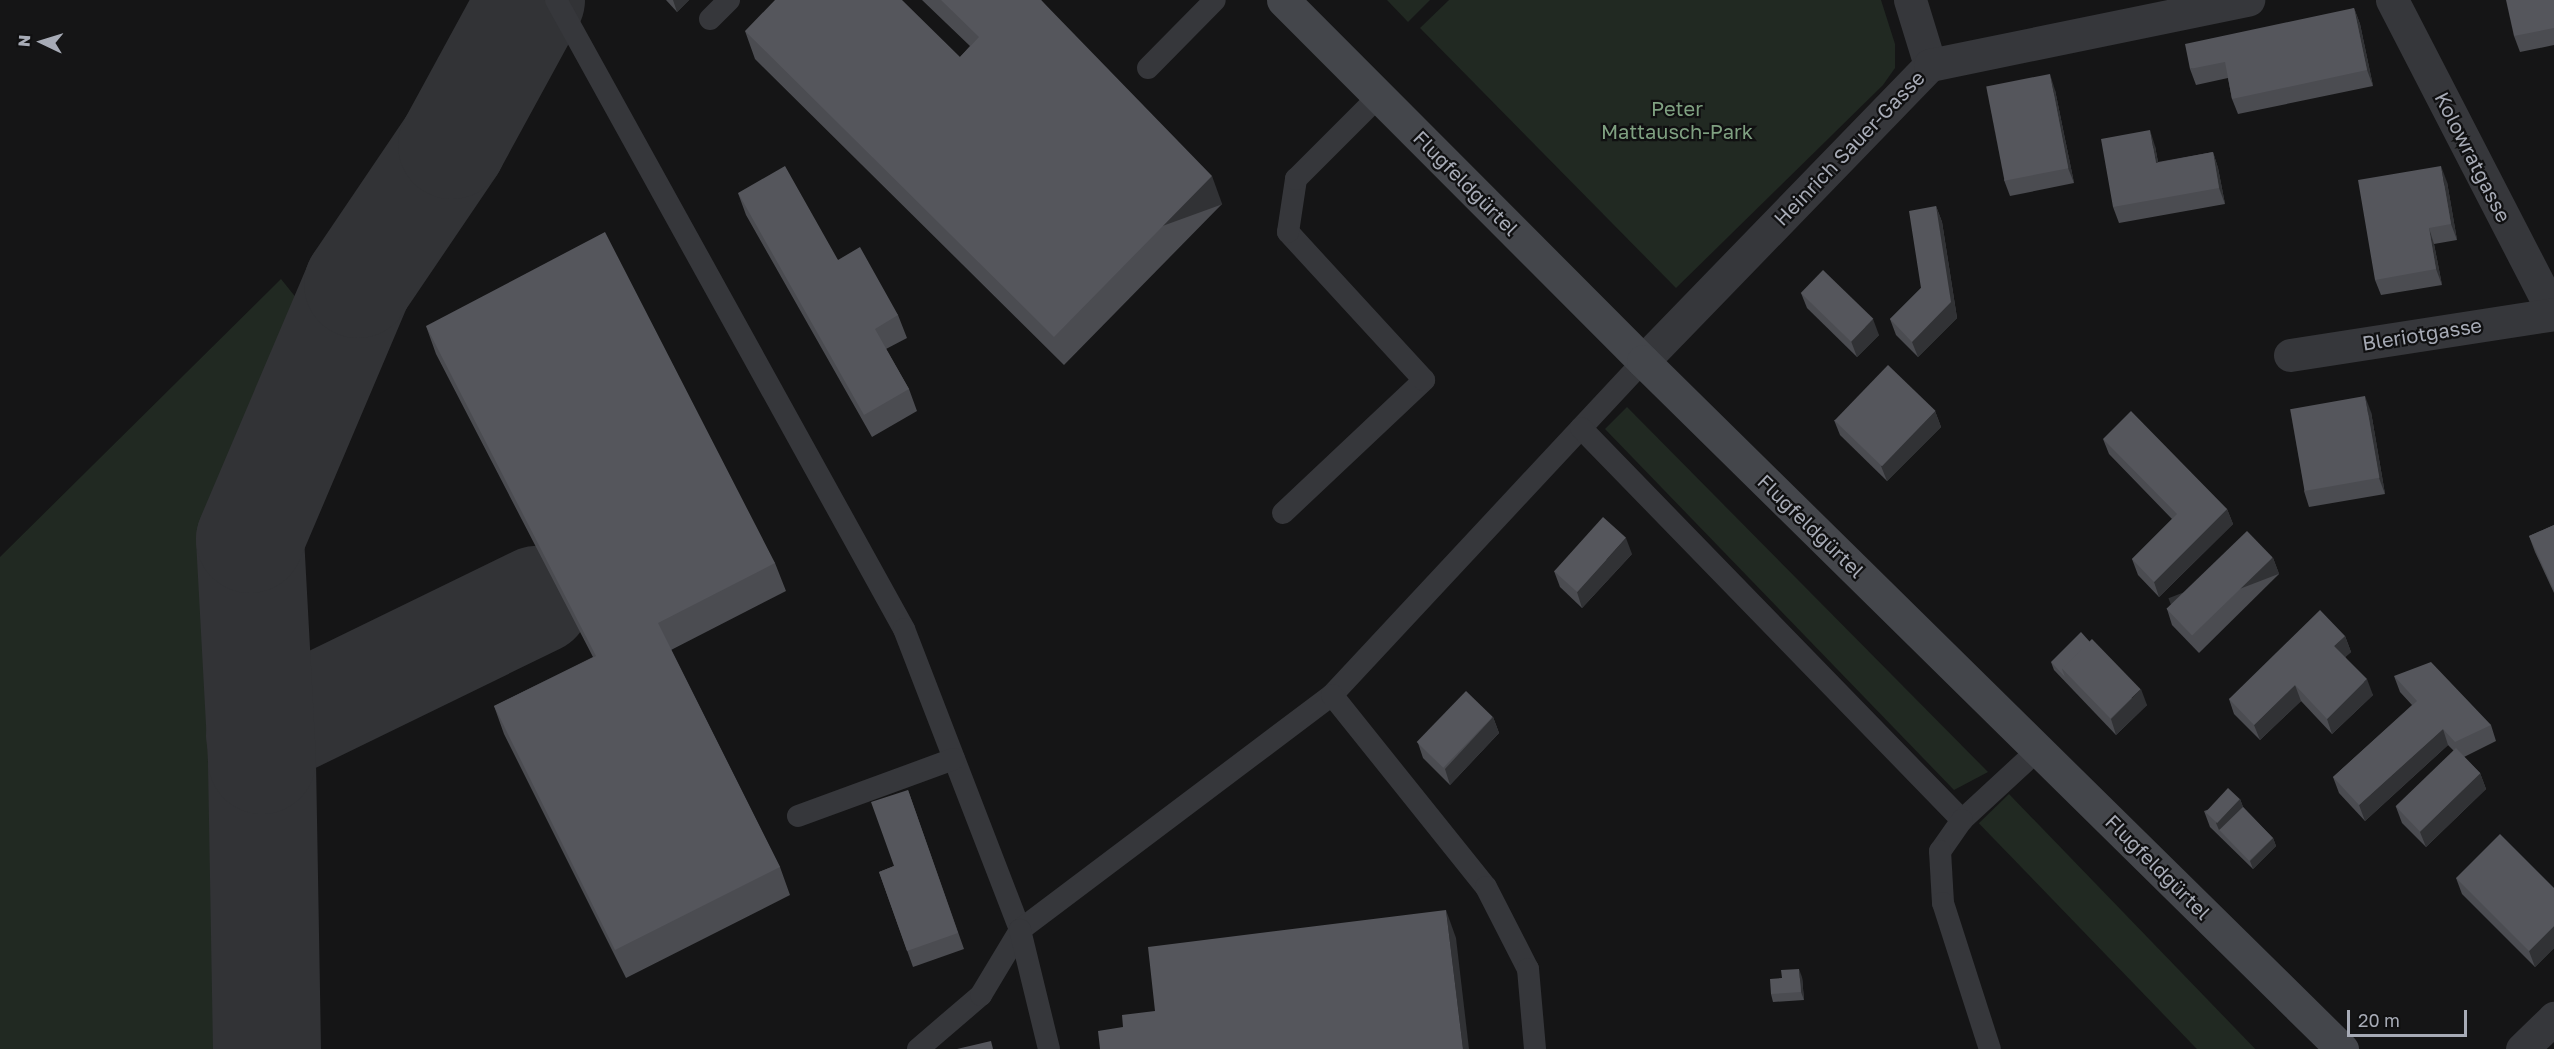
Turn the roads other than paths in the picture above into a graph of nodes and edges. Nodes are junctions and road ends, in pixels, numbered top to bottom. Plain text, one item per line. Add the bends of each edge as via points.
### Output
1 (556, 0) edge
2 (729, 0) edge
3 (1215, 0) edge
4 (1283, 0) edge
5 (1910, 0) edge
6 (2248, 0) edge
7 (2392, 0) edge
8 (710, 19) dead end
9 (1930, 65) junction
10 (1148, 68) dead end
11 (1379, 96) junction
12 (2554, 314) edge
13 (2290, 355) dead end
14 (1643, 361) junction
15 (1581, 428) junction
16 (1283, 513) dead end
17 (1332, 695) junction
18 (2039, 749) junction
19 (954, 759) junction
20 (798, 816) dead end
21 (1962, 820) junction
22 (1020, 930) junction
23 (2554, 1018) edge
24 (918, 1049) edge
25 (1049, 1049) edge
26 (1535, 1049) edge
27 (1990, 1049) edge
28 (2342, 1049) edge
29 (2522, 1049) edge

1 - 19 lane via 904,629
2 - 8 lane
3 - 10 lane
4 - 11 street, Flugfeldgürtel
5 - 9 street
6 - 9 street, Heinrich Sauer-Gasse
7 - 12 street, Kolowratgasse
9 - 14 street, Heinrich Sauer-Gasse
11 - 14 street, Flugfeldgürtel
11 - 16 lane via 1296,179 1288,232 1424,380
12 - 13 street, Bleriotgasse
14 - 15 lane
14 - 18 street, Flugfeldgürtel
15 - 17 lane
15 - 21 lane
17 - 22 lane
17 - 26 lane via 1486,887 1528,969
18 - 21 lane
18 - 28 street, Flugfeldgürtel
19 - 20 lane
19 - 22 lane
21 - 27 lane via 1940,851 1943,903
22 - 24 lane via 981,994
22 - 25 lane
23 - 29 street

